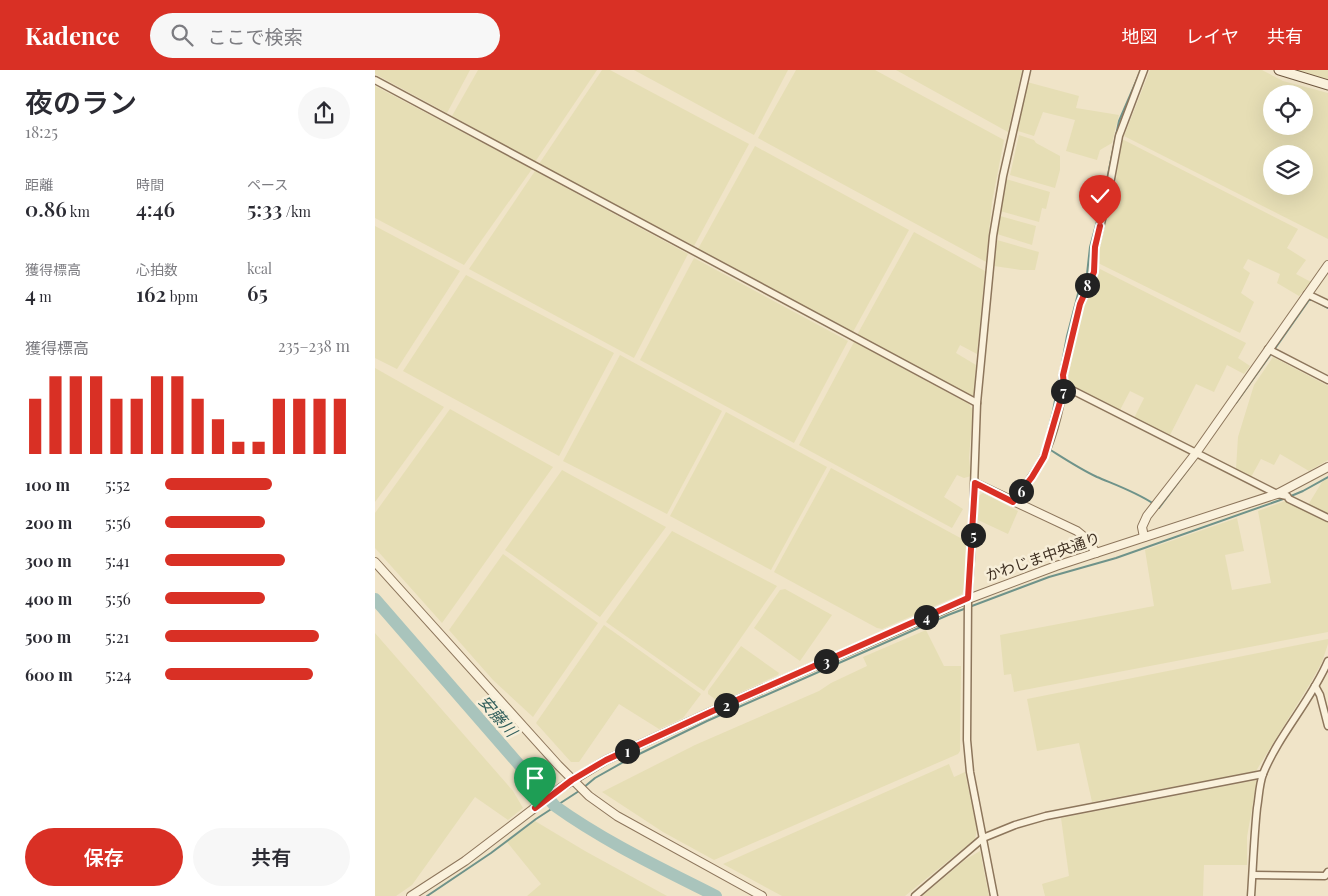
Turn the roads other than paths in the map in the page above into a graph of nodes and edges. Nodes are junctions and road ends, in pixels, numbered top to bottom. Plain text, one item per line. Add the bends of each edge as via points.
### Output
1 (1027, 70) edge
2 (1144, 70) edge
3 (1279, 70) edge
4 (375, 80) edge
5 (1328, 85) edge
6 (1328, 265) edge
7 (1307, 294) junction
8 (1328, 304) edge
9 (1268, 349) junction
10 (1328, 380) edge
11 (1064, 386) junction
12 (977, 403) junction
13 (1195, 453) junction
14 (1328, 467) edge
15 (975, 483) junction
16 (1277, 494) junction
17 (1013, 502) junction
18 (1328, 518) edge
19 (1144, 537) junction
20 (1096, 553) junction
21 (375, 562) edge
22 (968, 598) junction
23 (1328, 661) edge
24 (1315, 686) junction
25 (1328, 726) edge
26 (1263, 774) junction
27 (572, 780) junction
28 (983, 838) junction
29 (1328, 872) edge
30 (1253, 876) junction
31 (411, 896) edge
32 (762, 896) edge
33 (915, 896) edge
34 (994, 896) edge
35 (1251, 896) edge

1 - 12 street via 993,236
2 - 11 street via 1119,136 1095,247 1094,272 1080,304 1063,375
3 - 5 main road
4 - 12 street
6 - 7 street
7 - 8 street
7 - 9 street
9 - 10 street
9 - 13 street
11 - 13 street
11 - 17 street via 1044,457
12 - 15 street
13 - 16 street
13 - 19 street via 1147,516 1142,527
14 - 16 street, かわじま中央通り
15 - 17 street
15 - 22 street
16 - 18 street
16 - 19 street, かわじま中央通り
17 - 20 street via 1077,531
19 - 20 street, かわじま中央通り
20 - 22 street, かわじま中央通り
21 - 27 street
22 - 27 street, かわじま中央通り via 606,760
22 - 28 street via 967,740
23 - 24 street
24 - 25 street
24 - 26 street
26 - 28 street via 1046,816
26 - 30 street via 1256,819
27 - 31 street, かわじま中央通り via 465,861
27 - 32 street via 617,816
28 - 33 street
28 - 34 street
29 - 30 street via 1325,876
30 - 35 street

